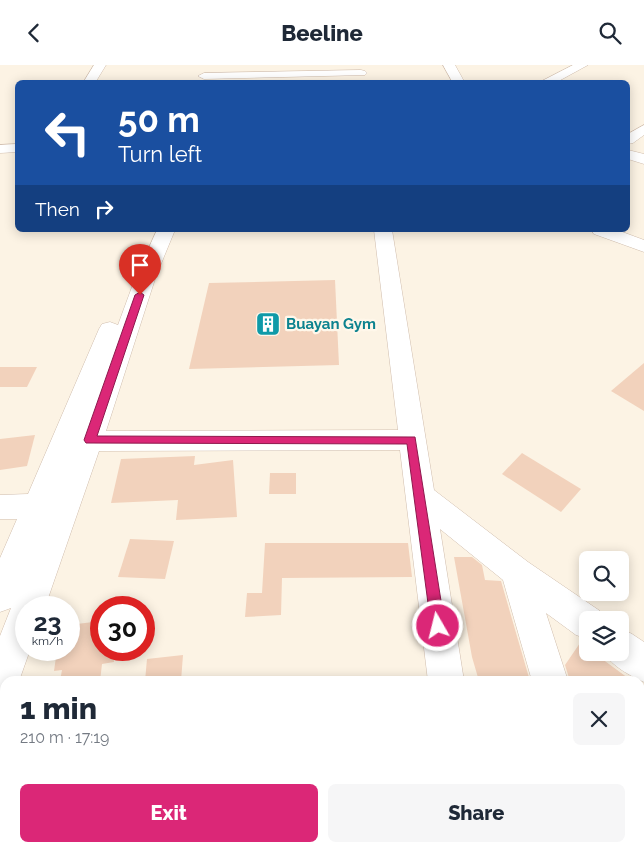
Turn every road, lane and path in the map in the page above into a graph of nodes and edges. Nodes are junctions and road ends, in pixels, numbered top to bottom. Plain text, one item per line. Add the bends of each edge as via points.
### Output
1 (100, 65) edge
2 (449, 65) edge
3 (582, 65) edge
4 (360, 73) edge
5 (205, 75) edge
6 (218, 75) edge
7 (91, 80) edge
8 (457, 80) edge
9 (550, 80) edge
10 (644, 129) edge
11 (630, 138) edge
12 (15, 148) edge
13 (0, 149) edge
14 (630, 155) edge
15 (644, 159) edge
16 (151, 232) edge
17 (165, 232) edge
18 (383, 232) edge
19 (606, 232) edge
20 (644, 246) edge
21 (412, 440) junction
22 (76, 441) junction
23 (420, 496) junction
24 (67, 504) junction
25 (37, 505) junction
26 (0, 507) edge
27 (517, 572) junction
28 (0, 596) edge
29 (32, 596) edge
30 (579, 617) edge
31 (15, 643) edge
32 (629, 653) edge
33 (644, 664) edge
34 (3, 676) edge
35 (445, 676) edge
36 (548, 676) edge

1 - 7 street
2 - 8 street
3 - 9 street
4 - 6 street
5 - 6 street
10 - 11 street
12 - 13 street
14 - 15 street
16 - 22 street
17 - 22 street
18 - 21 street
19 - 20 street
21 - 22 street
21 - 23 street
22 - 24 street
22 - 25 street
23 - 27 street
23 - 35 street
24 - 25 street
24 - 29 street
25 - 26 street
25 - 28 street
27 - 30 street
27 - 36 street
31 - 34 street
32 - 33 street

